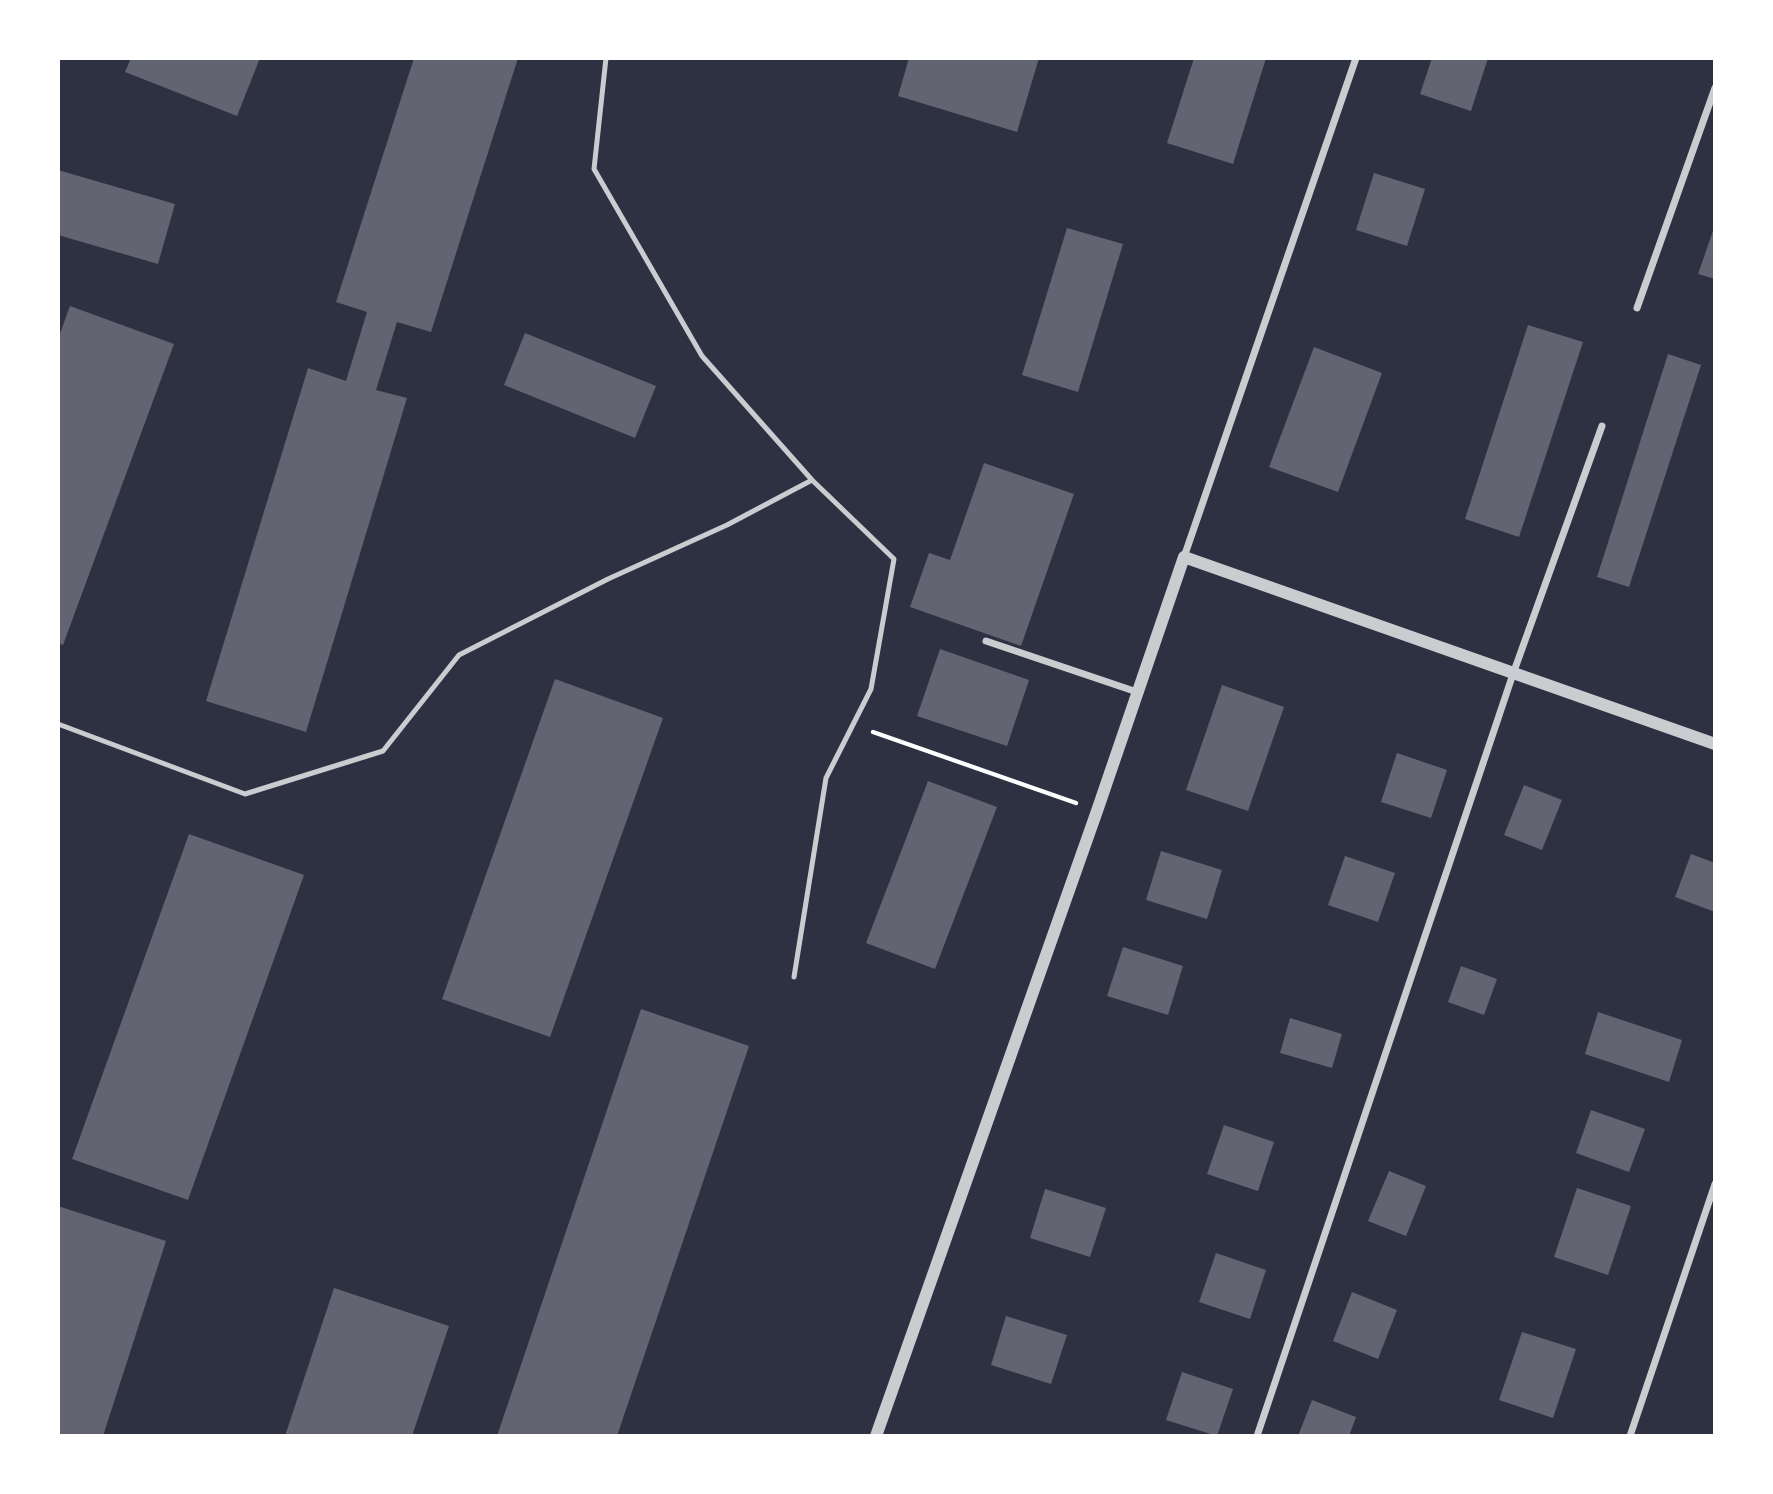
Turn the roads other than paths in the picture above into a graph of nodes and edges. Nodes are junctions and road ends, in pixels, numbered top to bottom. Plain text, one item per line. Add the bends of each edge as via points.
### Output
1 (606, 58) edge
2 (1356, 58) edge
3 (1715, 88) edge
4 (1637, 308) dead end
5 (1602, 426) dead end
6 (812, 480) junction
7 (1184, 557) junction
8 (986, 640) dead end
9 (1513, 674) junction
10 (1137, 692) junction
11 (58, 724) edge
12 (1715, 744) edge
13 (794, 977) dead end
14 (1715, 1184) edge
15 (876, 1436) edge
16 (1257, 1436) edge
17 (1630, 1436) edge

1 - 6 lane via 594,169 702,356
2 - 7 street
3 - 4 street
5 - 9 street
6 - 11 lane via 459,654 383,751 371,755 245,793
6 - 13 lane via 894,559 871,689 825,778
7 - 9 street
7 - 10 street
8 - 10 street
9 - 12 street
9 - 16 street
10 - 15 street
14 - 17 street

